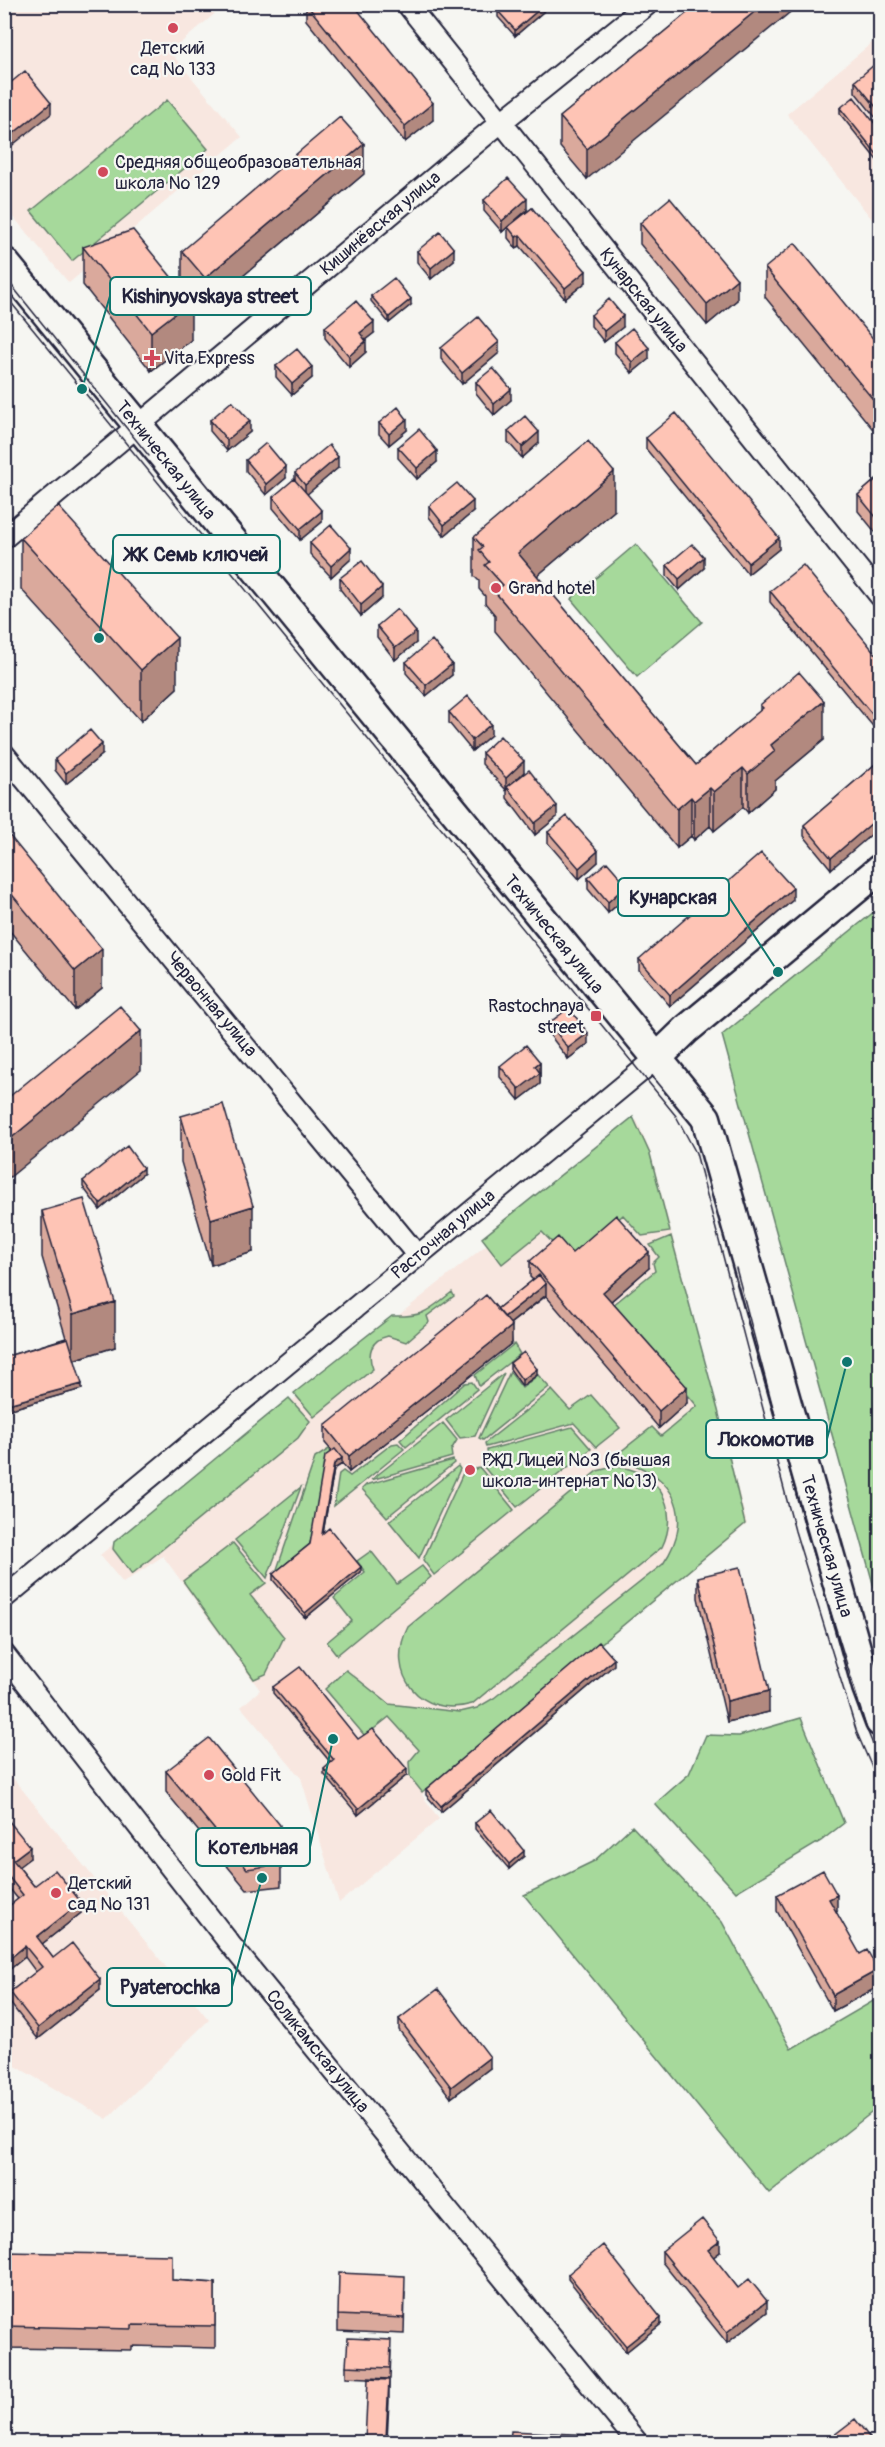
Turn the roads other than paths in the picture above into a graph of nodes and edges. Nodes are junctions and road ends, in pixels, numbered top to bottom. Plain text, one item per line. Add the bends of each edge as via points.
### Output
1 (407, 4) edge
2 (648, 4) edge
3 (502, 122) junction
4 (4, 262) edge
5 (137, 425) junction
6 (4, 538) edge
7 (880, 596) edge
8 (4, 754) edge
9 (880, 869) edge
10 (657, 1058) junction
11 (418, 1256) junction
12 (4, 1598) edge
13 (4, 1654) edge
14 (880, 1722) edge
15 (637, 2442) edge

1 - 3 street, Кунарская улица
2 - 3 street, Кишинёвская улица
3 - 5 street, Кишинёвская улица
3 - 7 street, Кунарская улица
4 - 5 street, Техническая улица
5 - 6 street, Кишинёвская улица
5 - 10 street, Техническая улица
8 - 11 street, Червонная улица
9 - 10 street, Расточная улица
10 - 11 street, Расточная улица
10 - 14 street, Техническая улица via 706,1118
11 - 12 street, Расточная улица
13 - 15 street, Соликамская улица via 230,1944

